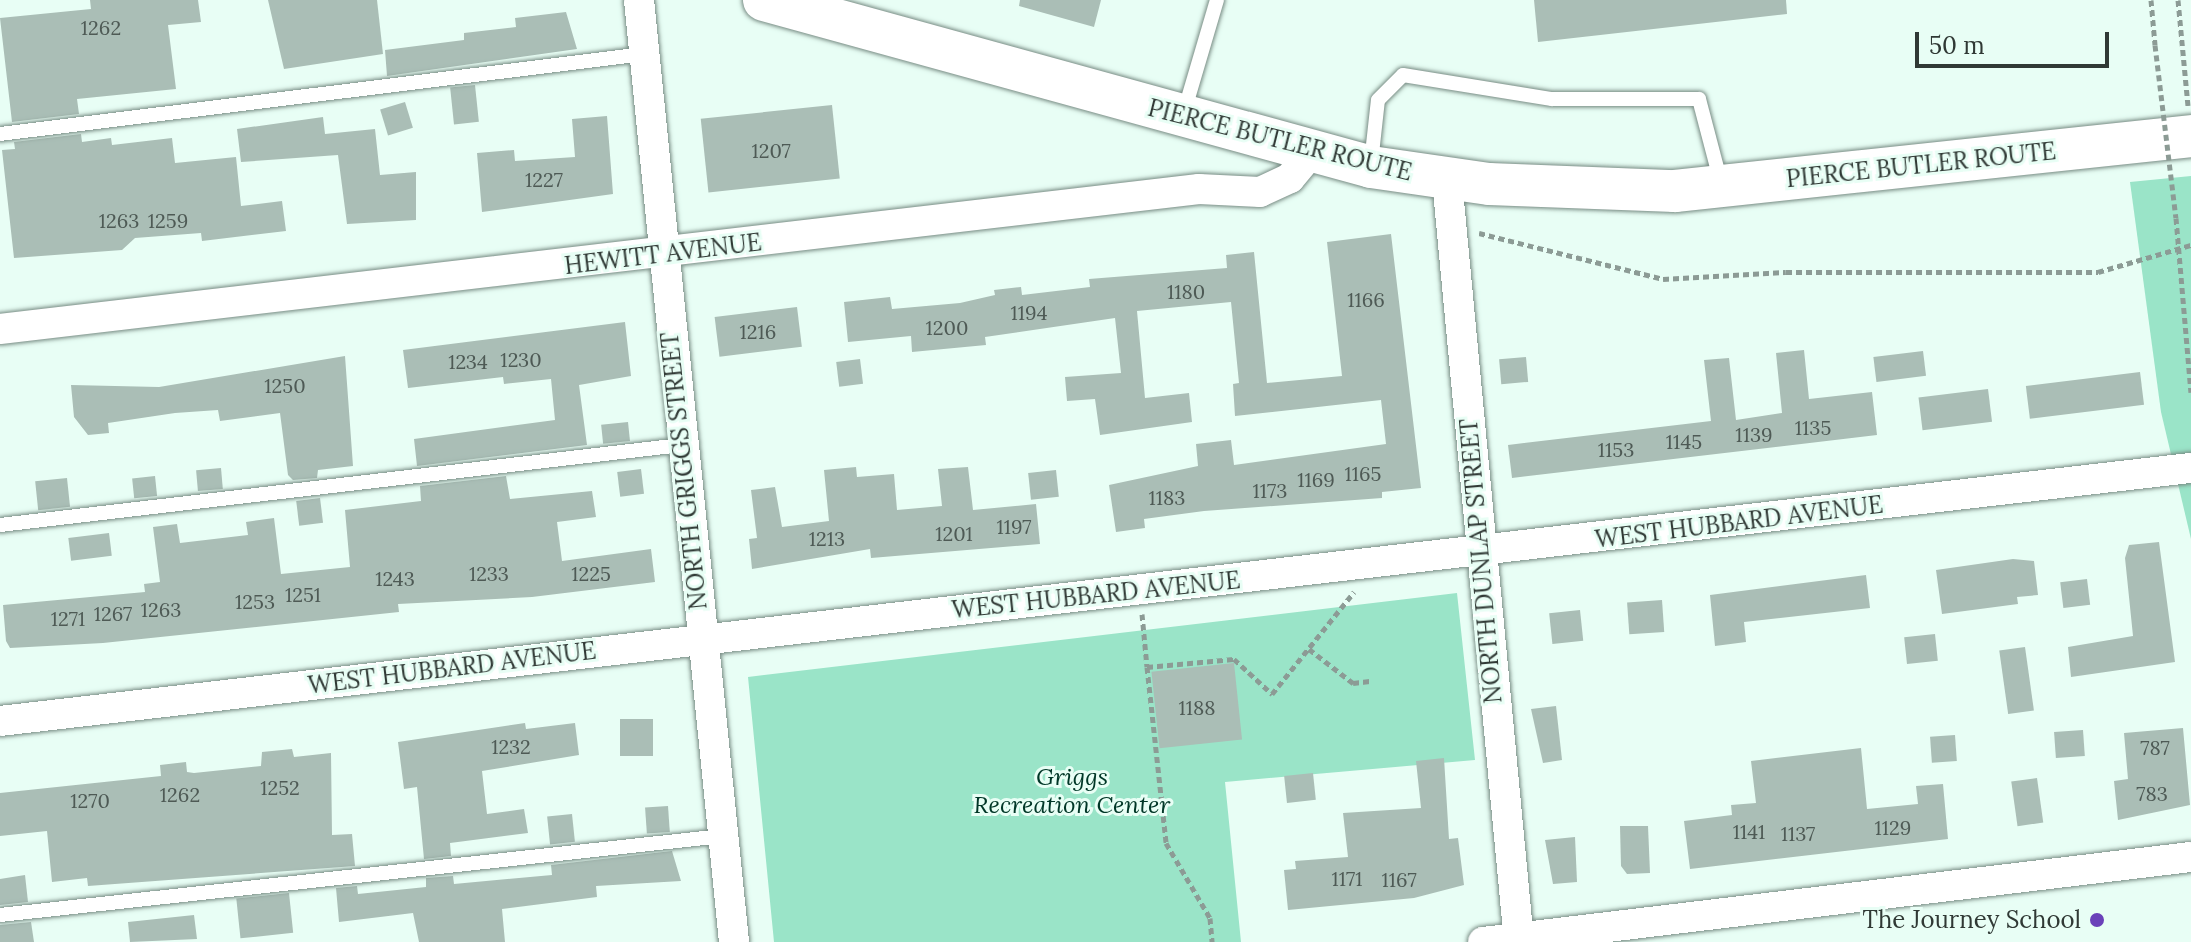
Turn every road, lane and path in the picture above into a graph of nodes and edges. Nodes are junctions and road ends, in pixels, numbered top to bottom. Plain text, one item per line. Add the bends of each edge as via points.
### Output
1 (639, 0) edge
2 (764, 0) edge
3 (1217, 0) edge
4 (2151, 0) edge
5 (2178, 0) edge
6 (644, 54) junction
7 (1182, 116) junction
8 (2190, 126) edge
9 (0, 134) edge
10 (1312, 152) junction
11 (1371, 167) junction
12 (1447, 180) junction
13 (1723, 187) junction
14 (1451, 222) junction
15 (2191, 245) edge
16 (2178, 248) junction
17 (662, 255) junction
18 (0, 329) edge
19 (2191, 392) edge
20 (681, 445) junction
21 (2191, 468) edge
22 (0, 525) edge
23 (1479, 553) junction
24 (1376, 564) junction
25 (1140, 589) junction
26 (701, 638) junction
27 (1309, 649) junction
28 (1147, 667) junction
29 (1370, 681) dead end
30 (0, 721) edge
31 (722, 836) junction
32 (2191, 857) edge
33 (0, 915) edge
34 (1518, 940) edge
35 (734, 942) edge
36 (1212, 942) edge
37 (1483, 942) edge

1 - 6 street, NORTH GRIGGS STREET
2 - 7 main road, PIERCE BUTLER ROUTE
3 - 7 lane
4 - 16 path, bridge
5 - 8 path
6 - 9 lane
6 - 17 street, NORTH GRIGGS STREET
7 - 10 main road, PIERCE BUTLER ROUTE
8 - 13 main road, PIERCE BUTLER ROUTE
10 - 11 main road, PIERCE BUTLER ROUTE
10 - 17 street, HEWITT AVENUE via 1290,178 1260,192 1199,189
11 - 12 main road, PIERCE BUTLER ROUTE
11 - 13 lane via 1378,100 1403,75 1552,99 1699,99
12 - 13 main road, PIERCE BUTLER ROUTE via 1582,190
12 - 14 street, NORTH DUNLAP STREET
14 - 16 path via 1607,270 1663,279 1786,272 2098,272 2159,260
14 - 23 street, NORTH DUNLAP STREET
15 - 16 path
16 - 19 path
17 - 18 street, HEWITT AVENUE
17 - 20 street, NORTH GRIGGS STREET
20 - 22 lane
20 - 26 street, NORTH GRIGGS STREET
21 - 23 street, WEST HUBBARD AVENUE
23 - 24 street, WEST HUBBARD AVENUE
23 - 34 street, NORTH DUNLAP STREET
24 - 25 street, WEST HUBBARD AVENUE
24 - 27 path
25 - 26 street, WEST HUBBARD AVENUE
25 - 28 path
26 - 30 street, WEST HUBBARD AVENUE
26 - 31 street, NORTH GRIGGS STREET
27 - 28 path via 1272,694 1234,659
27 - 29 path via 1353,683
28 - 36 path via 1166,843 1210,918
31 - 33 lane
31 - 35 street, NORTH GRIGGS STREET
32 - 34 street
34 - 37 street

